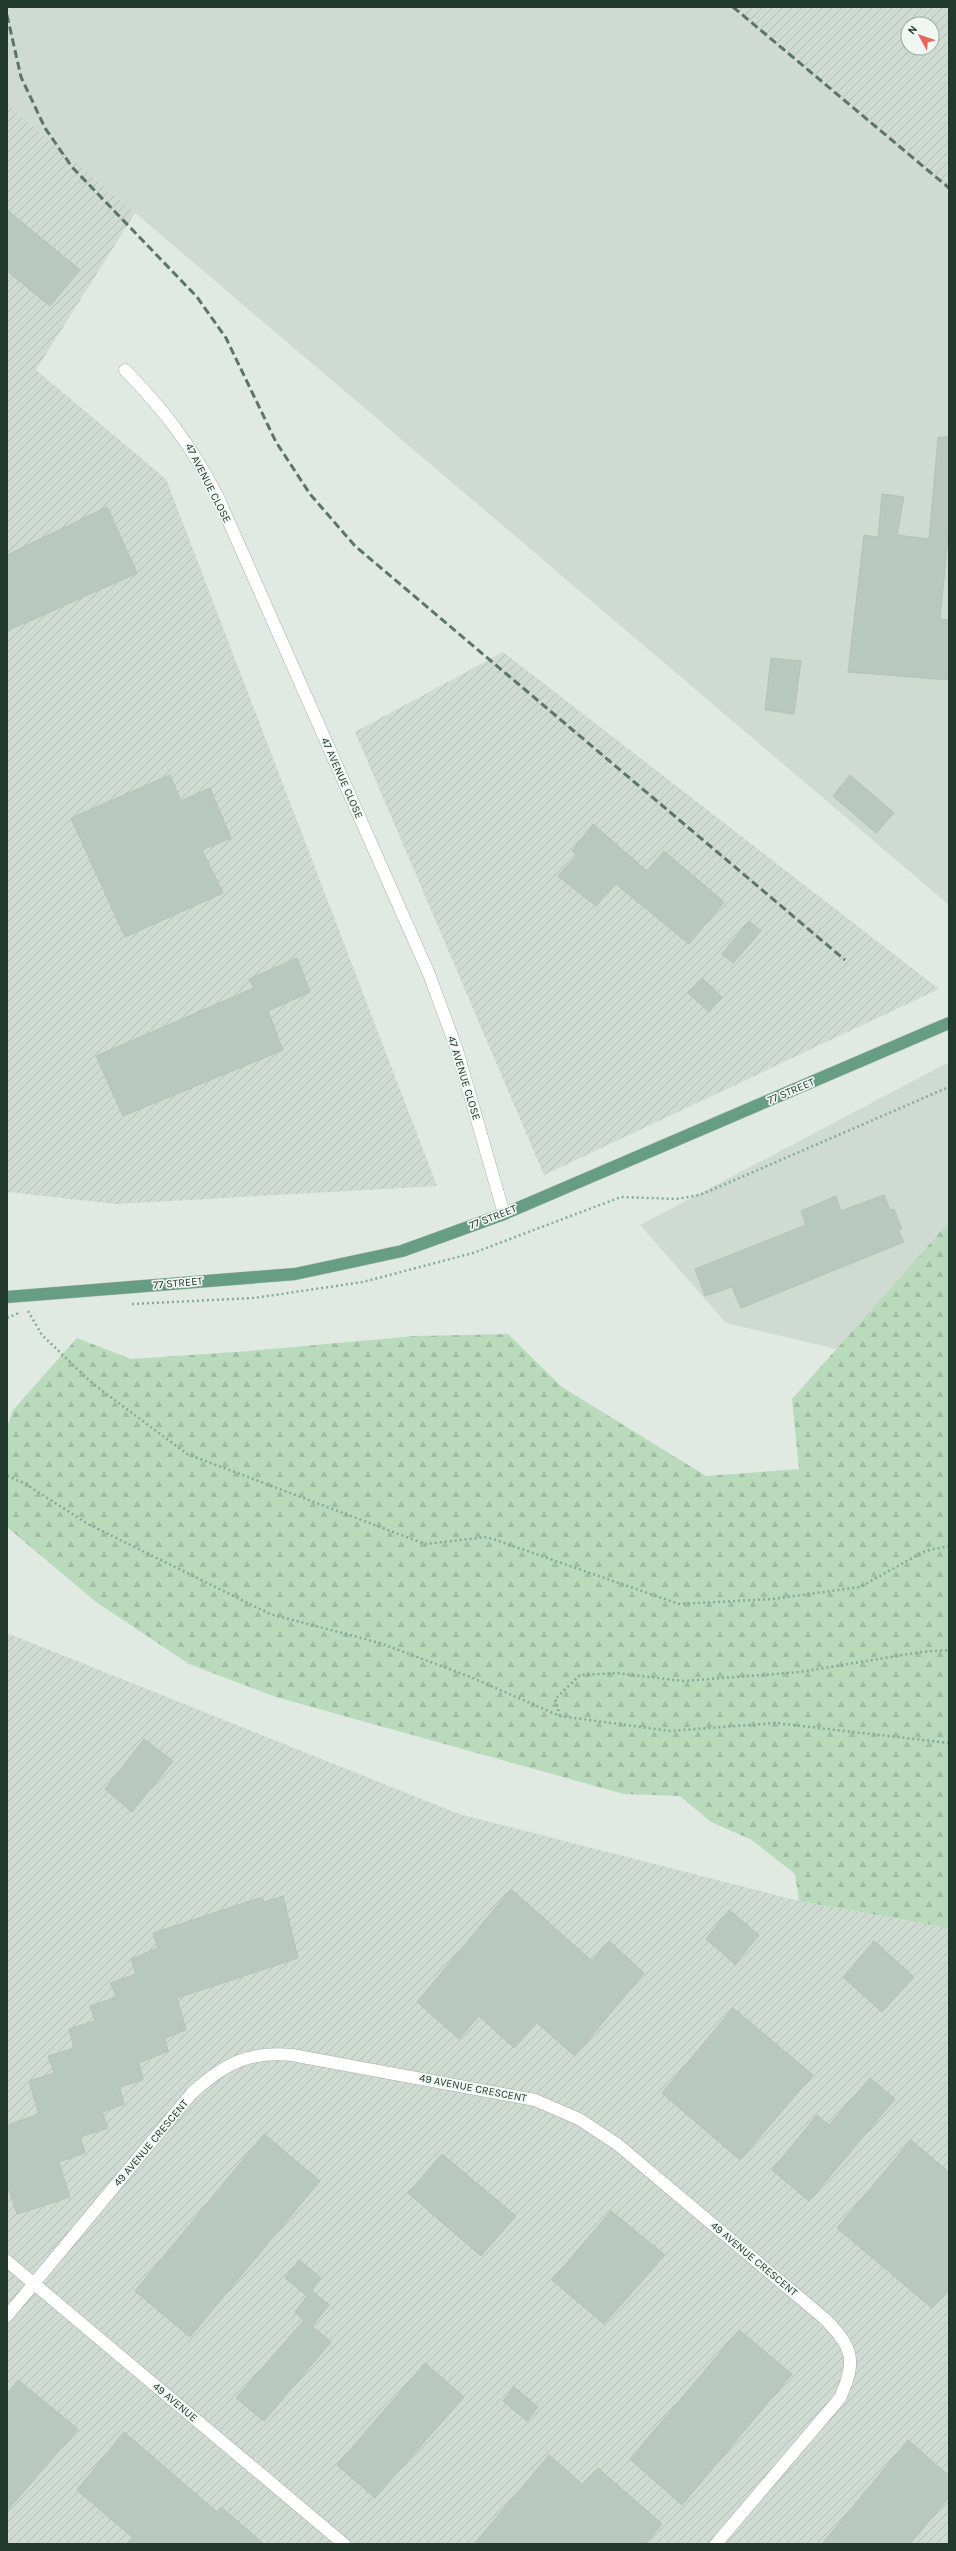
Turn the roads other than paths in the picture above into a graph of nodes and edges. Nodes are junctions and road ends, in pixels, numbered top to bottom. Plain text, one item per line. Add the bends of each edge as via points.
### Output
1 (125, 370) dead end
2 (949, 1023) edge
3 (504, 1214) junction
4 (7, 1297) edge
5 (7, 2261) edge
6 (34, 2283) junction
7 (7, 2316) edge
8 (344, 2544) edge
9 (716, 2544) edge

1 - 3 street, 47 AVENUE CLOSE via 159,405 185,438 217,495 429,974 457,1050
2 - 3 main road, 77 STREET
3 - 4 main road, 77 STREET via 402,1251 295,1274
5 - 6 street, 49 AVENUE
6 - 7 street, 49 AVENUE CRESCENT
6 - 8 street, 49 AVENUE
6 - 9 street, 49 AVENUE CRESCENT via 192,2093 230,2064 262,2055 292,2055 516,2095 554,2107 580,2119 617,2144 825,2319 845,2340 850,2352 848,2380 840,2398

